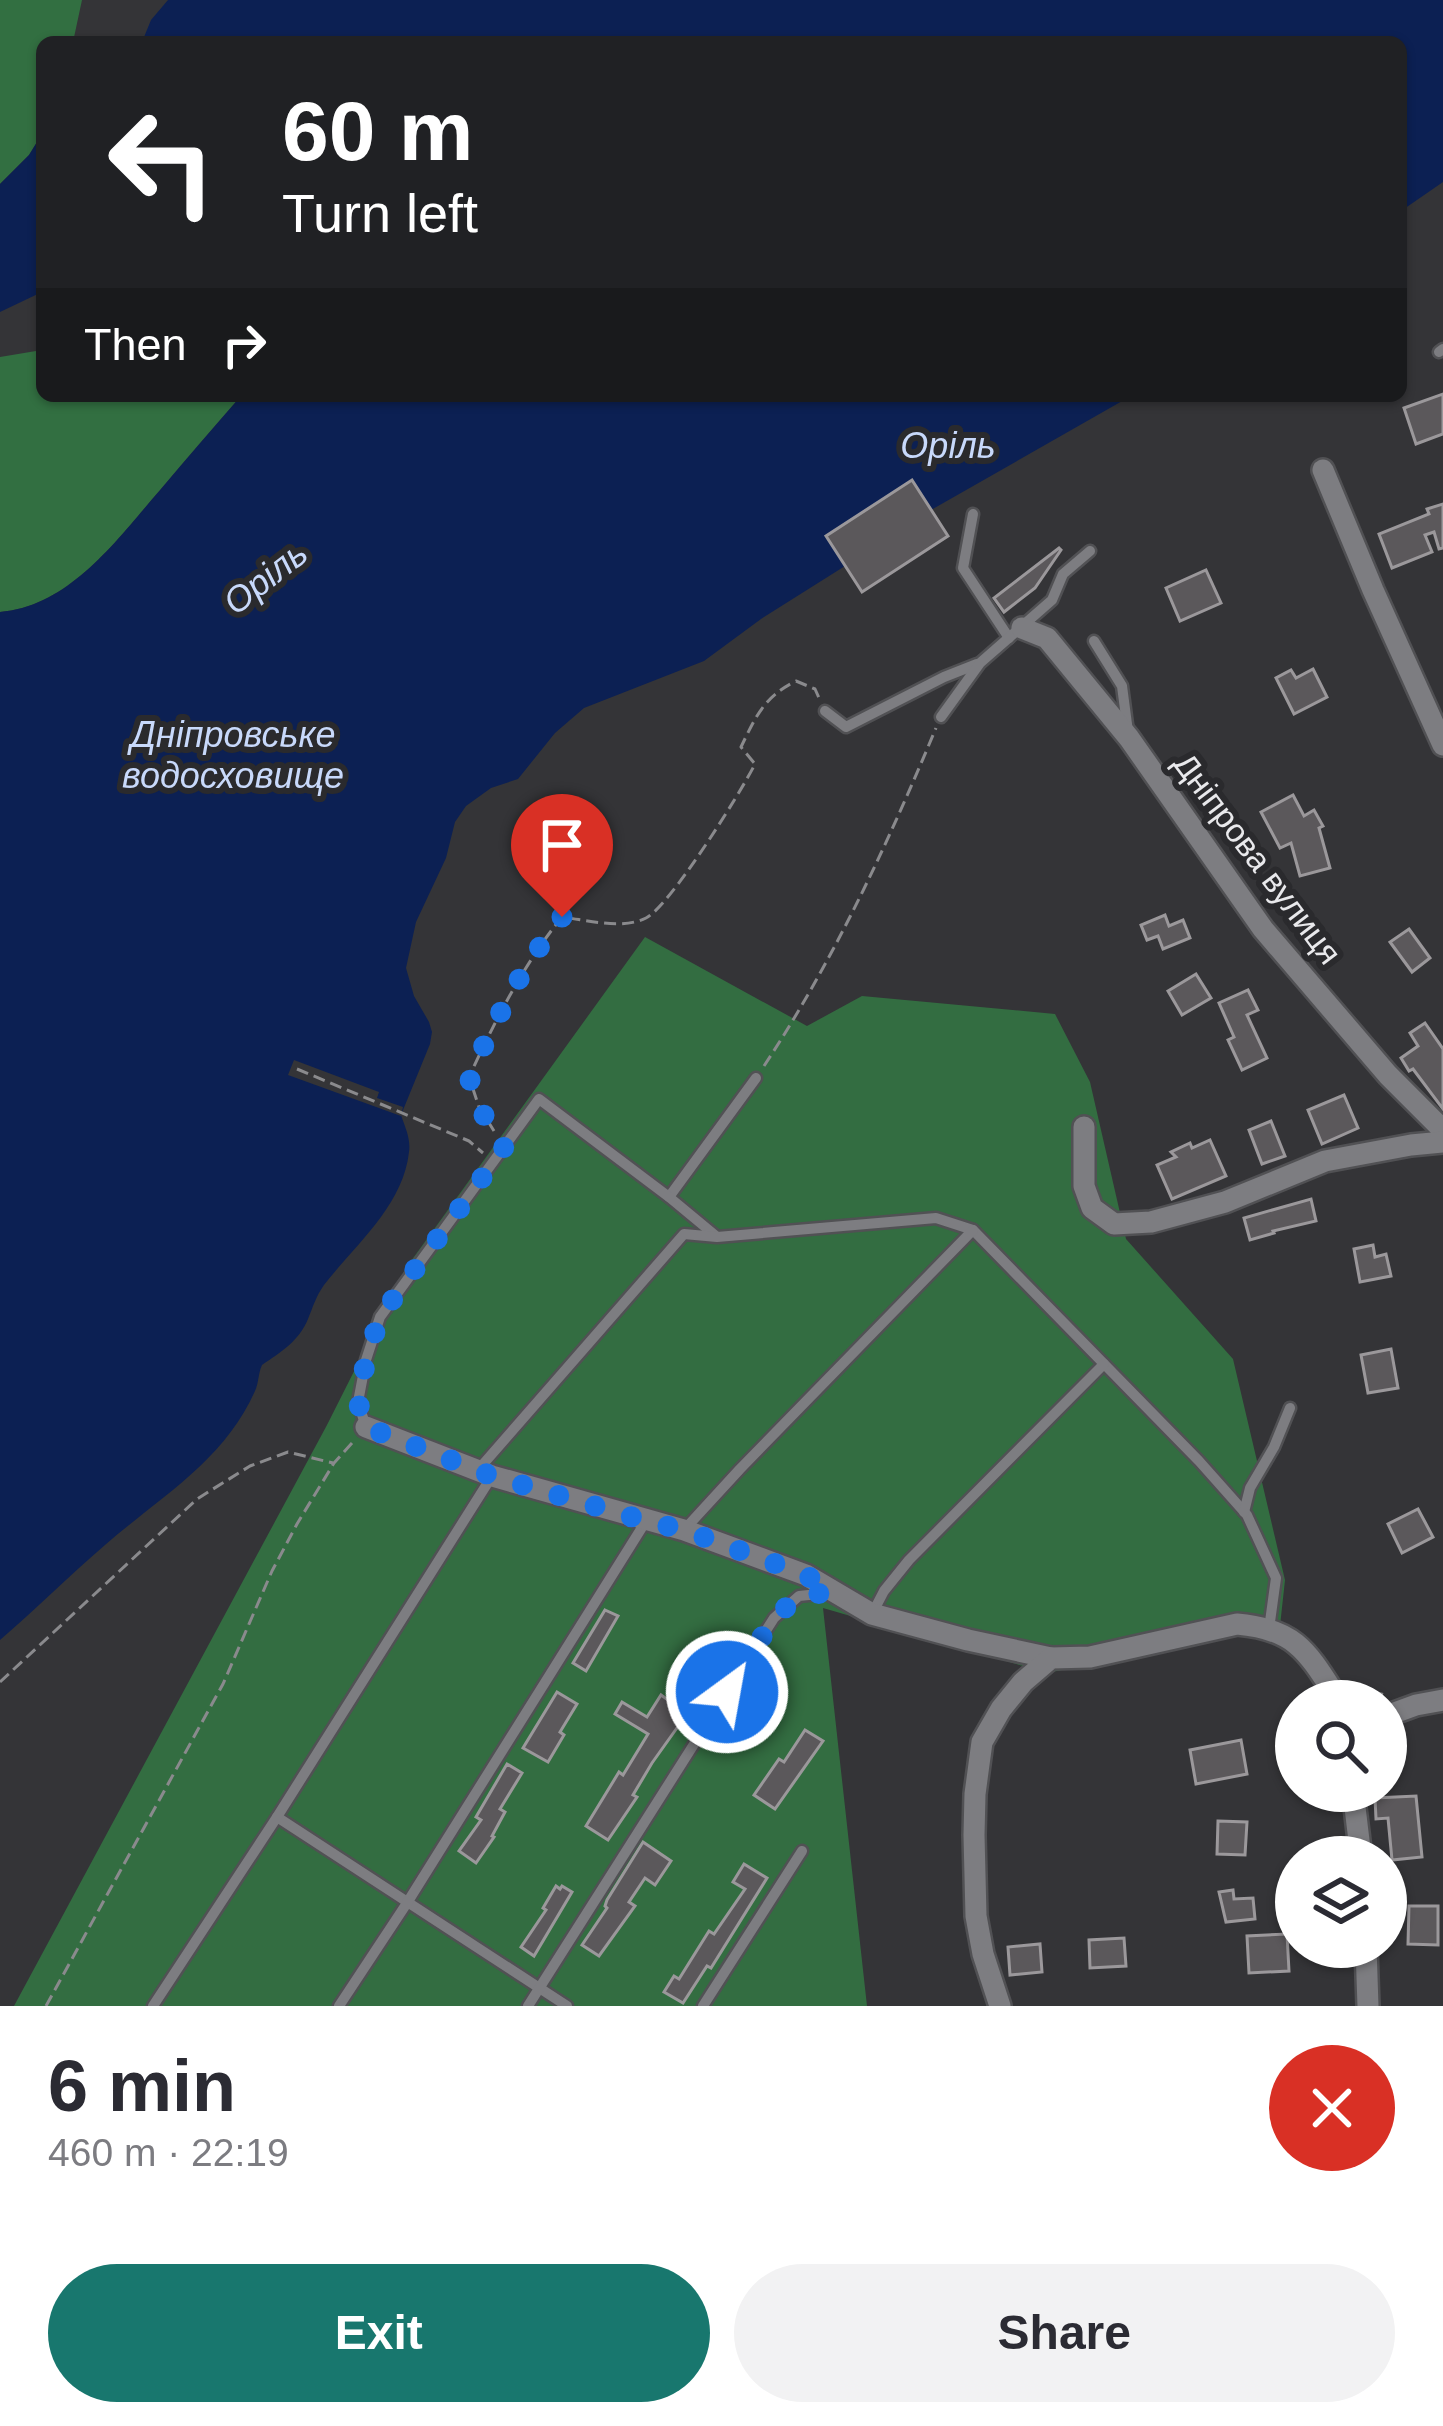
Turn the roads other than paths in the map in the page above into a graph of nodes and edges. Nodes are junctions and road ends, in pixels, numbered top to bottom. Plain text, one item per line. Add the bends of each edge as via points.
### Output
1 (1323, 470) dead end
2 (973, 514) dead end
3 (1090, 551) dead end
4 (1016, 633) junction
5 (1094, 641) dead end
6 (980, 663) junction
7 (825, 711) road end
8 (941, 718) road end
9 (1129, 738) junction
10 (1443, 745) edge
11 (756, 1078) road end
12 (1084, 1127) dead end
13 (1443, 1130) edge
14 (1443, 1142) edge
15 (669, 1197) junction
16 (973, 1230) junction
17 (717, 1237) junction
18 (1104, 1364) junction
19 (1290, 1408) dead end
20 (366, 1427) joint
21 (485, 1473) junction
22 (1244, 1512) junction
23 (646, 1521) junction
24 (684, 1530) junction
25 (831, 1592) junction
26 (872, 1614) junction
27 (1269, 1630) junction
28 (1051, 1658) junction
29 (1325, 1680) edge
30 (1443, 1700) edge
31 (1407, 1708) edge
32 (277, 1817) junction
33 (802, 1851) dead end
34 (407, 1903) junction
35 (1367, 1968) edge
36 (539, 1989) junction
37 (153, 2006) edge
38 (339, 2006) edge
39 (528, 2006) edge
40 (567, 2006) edge
41 (703, 2006) edge
42 (1000, 2006) edge
43 (1368, 2006) edge

1 - 10 street
2 - 4 lane via 963,568
3 - 4 lane
4 - 6 lane
4 - 9 street, Дніпрова вулиця via 1047,638
5 - 9 lane via 1122,686
6 - 7 lane via 846,728
6 - 8 lane
9 - 13 street, Дніпрова вулиця via 1263,929
11 - 15 lane
12 - 14 street via 1084,1186 1092,1208 1114,1224 1225,1202 1324,1161
15 - 17 lane
15 - 20 lane via 539,1099 380,1317 358,1402
16 - 17 lane via 937,1218
16 - 18 lane
16 - 24 lane
17 - 21 lane via 684,1234
18 - 22 lane
18 - 26 lane via 909,1560
19 - 22 lane
20 - 21 street
21 - 23 street
21 - 32 lane
22 - 27 lane via 1276,1578
23 - 24 street
23 - 34 lane
24 - 25 street
25 - 26 street
25 - 36 lane via 799,1596 774,1618
26 - 28 street
27 - 28 street via 1237,1624
27 - 29 street via 1290,1636
28 - 42 street via 1000,1709 982,1742 976,1916
30 - 31 street
32 - 34 lane
32 - 37 lane
33 - 41 lane
34 - 36 lane
34 - 38 lane
35 - 43 street
36 - 39 lane
36 - 40 lane

